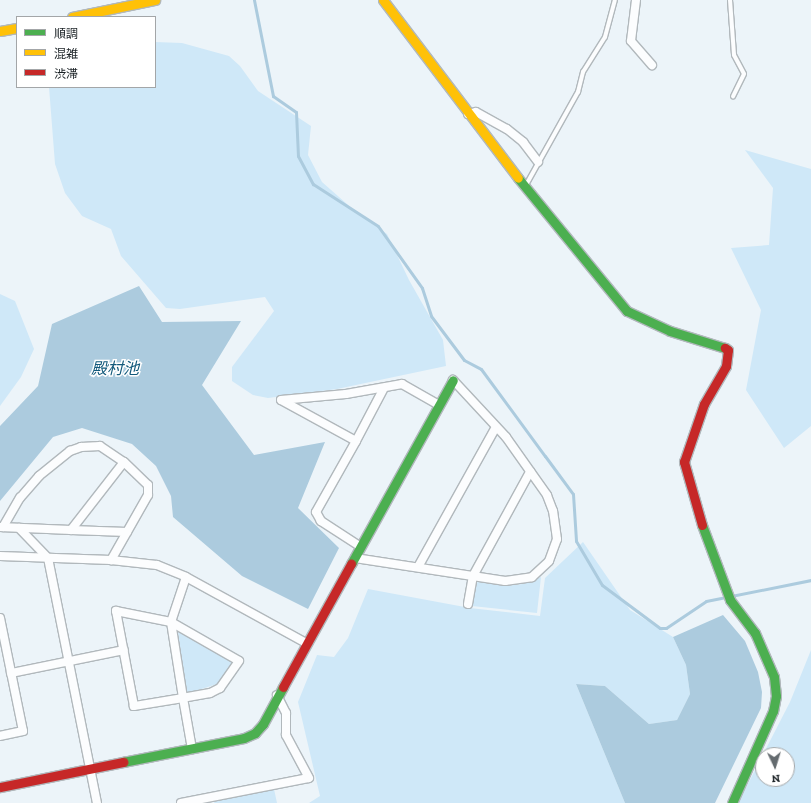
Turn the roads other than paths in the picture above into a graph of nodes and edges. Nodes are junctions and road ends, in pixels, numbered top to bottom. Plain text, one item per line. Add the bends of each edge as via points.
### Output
1 (155, 0) edge
2 (383, 0) edge
3 (615, 0) edge
4 (636, 0) edge
5 (730, 0) edge
6 (77, 16) edge
7 (16, 28) edge
8 (0, 31) edge
9 (652, 65) dead end
10 (733, 97) dead end
11 (468, 114) junction
12 (538, 162) junction
13 (524, 186) junction
14 (453, 380) joint
15 (384, 388) junction
16 (439, 405) junction
17 (496, 427) junction
18 (356, 441) junction
19 (124, 462) junction
20 (530, 472) junction
21 (2, 527) edge
22 (18, 528) junction
23 (71, 530) junction
24 (127, 532) junction
25 (361, 547) junction
26 (0, 556) edge
27 (48, 558) junction
28 (355, 558) junction
29 (112, 560) junction
30 (418, 568) junction
31 (473, 576) junction
32 (186, 577) junction
33 (468, 604) dead end
34 (0, 618) edge
35 (171, 622) junction
36 (306, 643) junction
37 (124, 650) junction
38 (69, 661) junction
39 (11, 672) junction
40 (278, 695) junction
41 (183, 698) junction
42 (0, 736) edge
43 (192, 749) junction
44 (90, 769) junction
45 (0, 787) edge
46 (208, 800) edge
47 (97, 803) edge
48 (181, 803) edge
49 (732, 803) edge

1 - 6 street
2 - 11 street
3 - 12 lane via 605,37 583,72 578,92
4 - 9 street via 631,42
5 - 10 lane via 734,55 744,74
7 - 8 street
11 - 12 street via 476,112 507,129 524,142
11 - 13 street
12 - 13 lane
13 - 49 street via 627,312 670,331 722,345 728,350 726,366 704,404 684,462 700,520 723,584 730,600 755,633 774,677 776,696 773,711
14 - 16 street
14 - 17 street
15 - 16 street via 402,384
15 - 18 street
15 - 18 street via 281,400
16 - 25 street
17 - 20 street
17 - 30 street
18 - 25 street via 316,512 321,522
19 - 21 street via 100,446 81,447 70,451 39,476 24,493
19 - 23 street
19 - 24 street via 145,480 148,490
20 - 31 street
20 - 31 street via 547,495 553,511 556,544 549,561 532,577 520,581 505,582
21 - 22 street
22 - 23 street
22 - 27 street
23 - 24 street
24 - 29 street
25 - 28 street
26 - 27 street
27 - 29 street
27 - 38 street
28 - 30 street
28 - 36 street
29 - 32 street via 157,566
30 - 31 street
31 - 33 street
32 - 35 street
32 - 36 street
34 - 39 street
35 - 37 street via 116,611
35 - 41 street
35 - 41 street via 239,661 220,688 210,693
36 - 40 street
37 - 38 street
37 - 41 street via 134,706
38 - 39 street
38 - 44 street
39 - 42 street via 23,731
40 - 43 street via 255,732 244,738
40 - 46 street via 286,713 286,735 308,778
41 - 43 street
43 - 44 street
44 - 45 street
44 - 47 street
46 - 48 street

